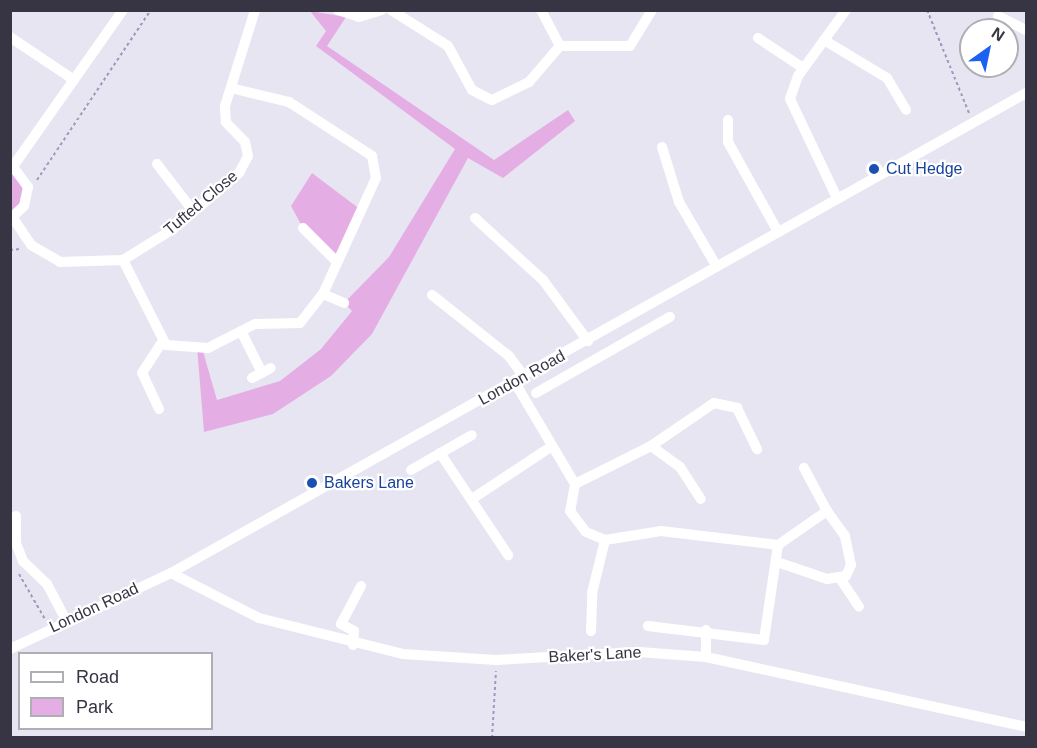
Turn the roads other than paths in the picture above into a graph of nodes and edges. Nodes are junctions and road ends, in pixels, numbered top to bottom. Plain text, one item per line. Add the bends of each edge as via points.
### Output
1 (123, 10) edge
2 (255, 10) edge
3 (338, 10) edge
4 (382, 10) edge
5 (391, 10) edge
6 (541, 10) edge
7 (652, 10) edge
8 (846, 10) edge
9 (998, 16) dead end
10 (1026, 30) edge
11 (10, 37) edge
12 (758, 38) dead end
13 (824, 40) junction
14 (560, 46) junction
15 (804, 68) junction
16 (74, 80) junction
17 (231, 88) junction
18 (1026, 93) edge
19 (906, 110) dead end
20 (728, 120) dead end
21 (662, 147) dead end
22 (12, 164) edge
23 (157, 164) dead end
24 (837, 198) junction
25 (193, 211) junction
26 (475, 218) dead end
27 (12, 219) edge
28 (303, 228) dead end
29 (778, 232) junction
30 (123, 260) junction
31 (336, 261) junction
32 (717, 267) junction
33 (323, 294) junction
34 (432, 295) dead end
35 (344, 303) dead end
36 (670, 317) dead end
37 (241, 331) junction
38 (163, 341) junction
39 (585, 342) junction
40 (593, 361) junction
41 (262, 373) dead end
42 (519, 379) junction
43 (537, 393) dead end
44 (159, 409) dead end
45 (472, 435) dead end
46 (552, 446) junction
47 (651, 446) junction
48 (757, 449) dead end
49 (440, 453) junction
50 (804, 468) dead end
51 (411, 470) dead end
52 (575, 484) junction
53 (472, 499) junction
54 (701, 499) dead end
55 (827, 511) junction
56 (16, 516) dead end
57 (605, 540) junction
58 (778, 544) junction
59 (507, 555) dead end
60 (777, 562) junction
61 (171, 573) junction
62 (841, 580) junction
63 (361, 586) dead end
64 (859, 607) dead end
65 (66, 620) junction
66 (648, 626) dead end
67 (706, 630) junction
68 (591, 631) dead end
69 (353, 645) junction
70 (10, 649) edge
71 (706, 657) junction
72 (1026, 726) edge

1 - 16 street
2 - 17 street, Tufted Close
3 - 4 street via 359,17
5 - 14 street via 448,46 472,90 492,100 529,82
6 - 14 street
7 - 14 street via 630,46
8 - 13 street
9 - 10 street
11 - 16 street
12 - 15 street
13 - 15 street
13 - 19 street via 887,78
15 - 24 street via 790,99
16 - 22 street
17 - 25 street, Tufted Close via 226,122 245,142 248,156 239,173
17 - 31 street via 289,102 372,156 376,178
18 - 24 street, London Road
20 - 29 street via 728,142
21 - 32 street via 679,202
22 - 27 street via 28,187 24,206
23 - 25 street
24 - 29 street, London Road
25 - 30 street, Tufted Close
26 - 39 street via 543,280
27 - 30 street via 31,245 60,262
28 - 31 street
29 - 32 street, London Road
30 - 38 street
31 - 33 street
32 - 39 street, London Road
33 - 35 street
33 - 37 street via 300,323 255,324
34 - 42 street via 509,356
36 - 40 street
37 - 38 street via 208,348 166,345
37 - 41 street
38 - 44 street via 142,373
39 - 40 street
39 - 42 street, London Road
40 - 43 street
42 - 46 street
42 - 61 street, London Road
45 - 49 street
46 - 52 street
46 - 53 street
47 - 48 street via 714,403 737,408
47 - 52 street
47 - 54 street via 680,467
49 - 51 street
49 - 53 street
50 - 55 street
52 - 57 street via 570,511 576,523
53 - 59 street
55 - 58 street
55 - 62 street via 845,536 851,565
56 - 65 street via 16,543 23,561 47,584
57 - 58 street via 661,531
57 - 68 street via 592,593
58 - 60 street
60 - 62 street
60 - 67 street via 764,640
61 - 65 street, London Road
61 - 69 street, Baker's Lane via 259,618
62 - 64 street
63 - 69 street via 341,624 354,631
65 - 70 street, London Road
66 - 67 street
67 - 71 street
69 - 71 street, Baker's Lane via 496,660 639,652
71 - 72 street, Baker's Lane

